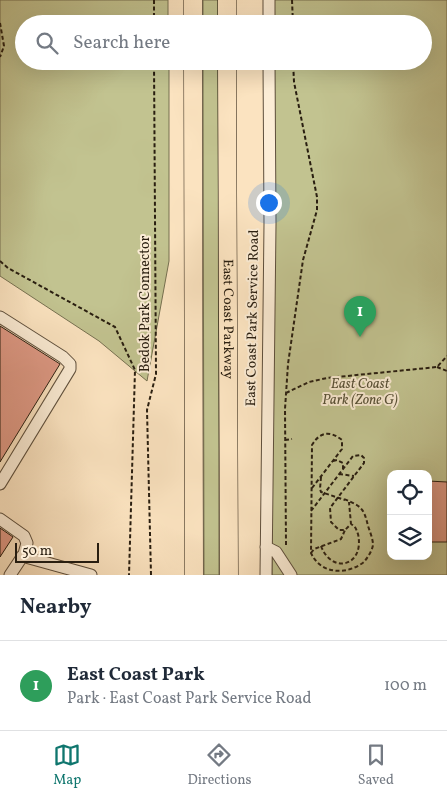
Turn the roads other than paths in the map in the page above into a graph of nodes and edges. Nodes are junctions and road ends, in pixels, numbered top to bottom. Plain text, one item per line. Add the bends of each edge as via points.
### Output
1 (193, 0) edge
2 (227, 0) edge
3 (269, 0) edge
4 (193, 15) edge
5 (227, 15) edge
6 (269, 15) edge
7 (193, 70) edge
8 (227, 70) edge
9 (269, 70) edge
10 (0, 317) edge
11 (0, 484) edge
12 (0, 519) edge
13 (266, 547) junction
14 (22, 556) junction
15 (289, 571) edge
16 (10, 575) edge
17 (91, 575) edge
18 (194, 575) edge
19 (229, 575) edge
20 (266, 575) edge

1 - 4 highway
2 - 5 highway
3 - 6 street
7 - 18 highway
8 - 19 highway, East Coast Parkway
9 - 13 street, East Coast Park Service Road
10 - 11 street via 63,357 70,364 70,369
12 - 14 street via 24,536 27,543
13 - 15 street via 276,552
13 - 20 street, East Coast Park Service Road
14 - 16 street
14 - 17 street

